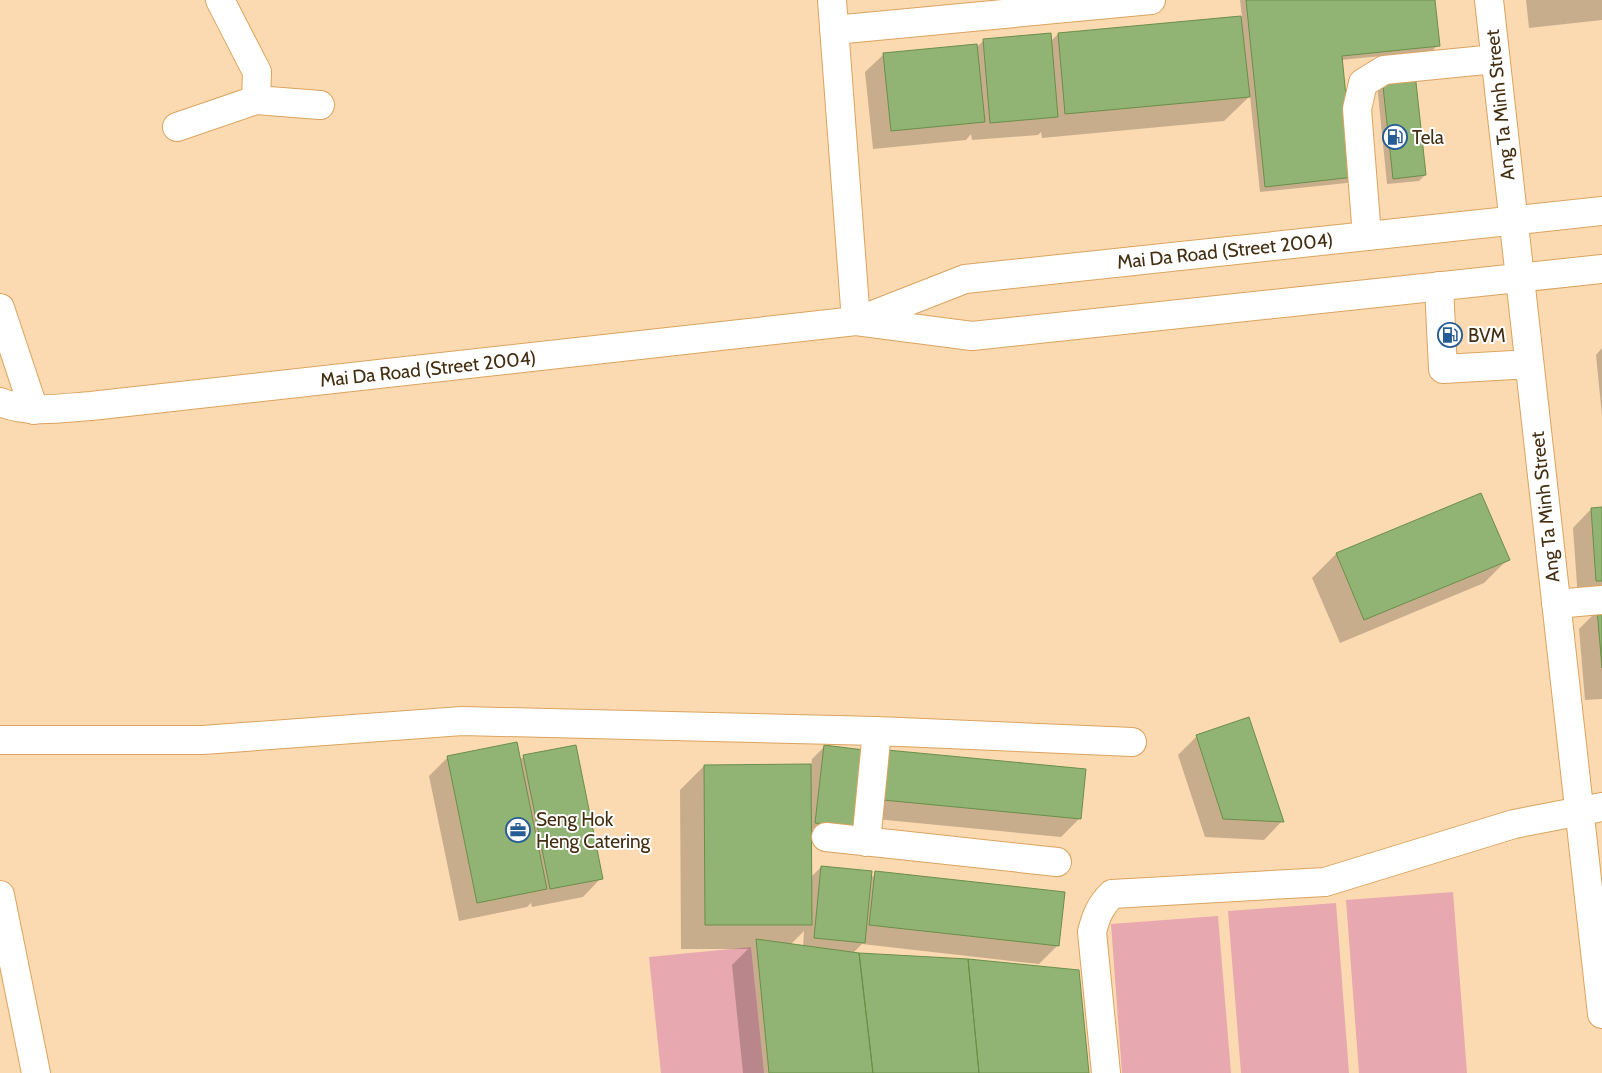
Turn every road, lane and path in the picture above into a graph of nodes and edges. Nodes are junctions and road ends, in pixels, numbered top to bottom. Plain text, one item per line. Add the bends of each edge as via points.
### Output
1 (220, 0) edge
2 (832, 0) edge
3 (1151, 0) edge
4 (1488, 0) edge
5 (834, 30) junction
6 (1495, 59) junction
7 (256, 100) junction
8 (320, 105) dead end
9 (176, 127) dead end
10 (1602, 211) edge
11 (1513, 220) junction
12 (1367, 236) junction
13 (1602, 269) edge
14 (1519, 277) junction
15 (1439, 286) junction
16 (0, 308) edge
17 (856, 321) junction
18 (1529, 364) junction
19 (0, 402) edge
20 (34, 410) junction
21 (1602, 600) edge
22 (1556, 604) junction
23 (876, 731) junction
24 (0, 740) edge
25 (1132, 742) dead end
26 (1590, 808) edge
27 (826, 837) dead end
28 (866, 842) junction
29 (1057, 862) dead end
30 (0, 895) edge
31 (1602, 1014) edge
32 (36, 1073) edge
33 (1106, 1073) edge

1 - 7 street via 257,72
2 - 5 street
3 - 5 street
4 - 6 street, Ang Ta Minh Street
5 - 17 street
6 - 11 street, Ang Ta Minh Street
6 - 12 street via 1384,70 1363,82 1357,109
7 - 8 street
7 - 9 street
10 - 11 street, Mai Da Road (Street 2004)
11 - 12 street, Mai Da Road (Street 2004)
11 - 14 street, Ang Ta Minh Street
12 - 17 street, Mai Da Road (Street 2004) via 965,279
13 - 14 street, Mai Da Road (Street 2004)
14 - 15 street, Mai Da Road (Street 2004)
14 - 18 street, Ang Ta Minh Street
15 - 17 street, Mai Da Road (Street 2004) via 972,336
15 - 18 street via 1444,369
16 - 20 street
17 - 20 street, Mai Da Road (Street 2004)
18 - 22 street, Ang Ta Minh Street
19 - 20 street, Mai Da Road (Street 2004)
21 - 22 street
22 - 26 street, Ang Ta Minh Street
23 - 24 street via 462,721 203,740
23 - 25 street
23 - 28 street
26 - 31 street, Ang Ta Minh Street
26 - 33 street via 1514,824 1325,882 1112,894 1102,904 1092,932
27 - 28 street
28 - 29 street
30 - 32 street

